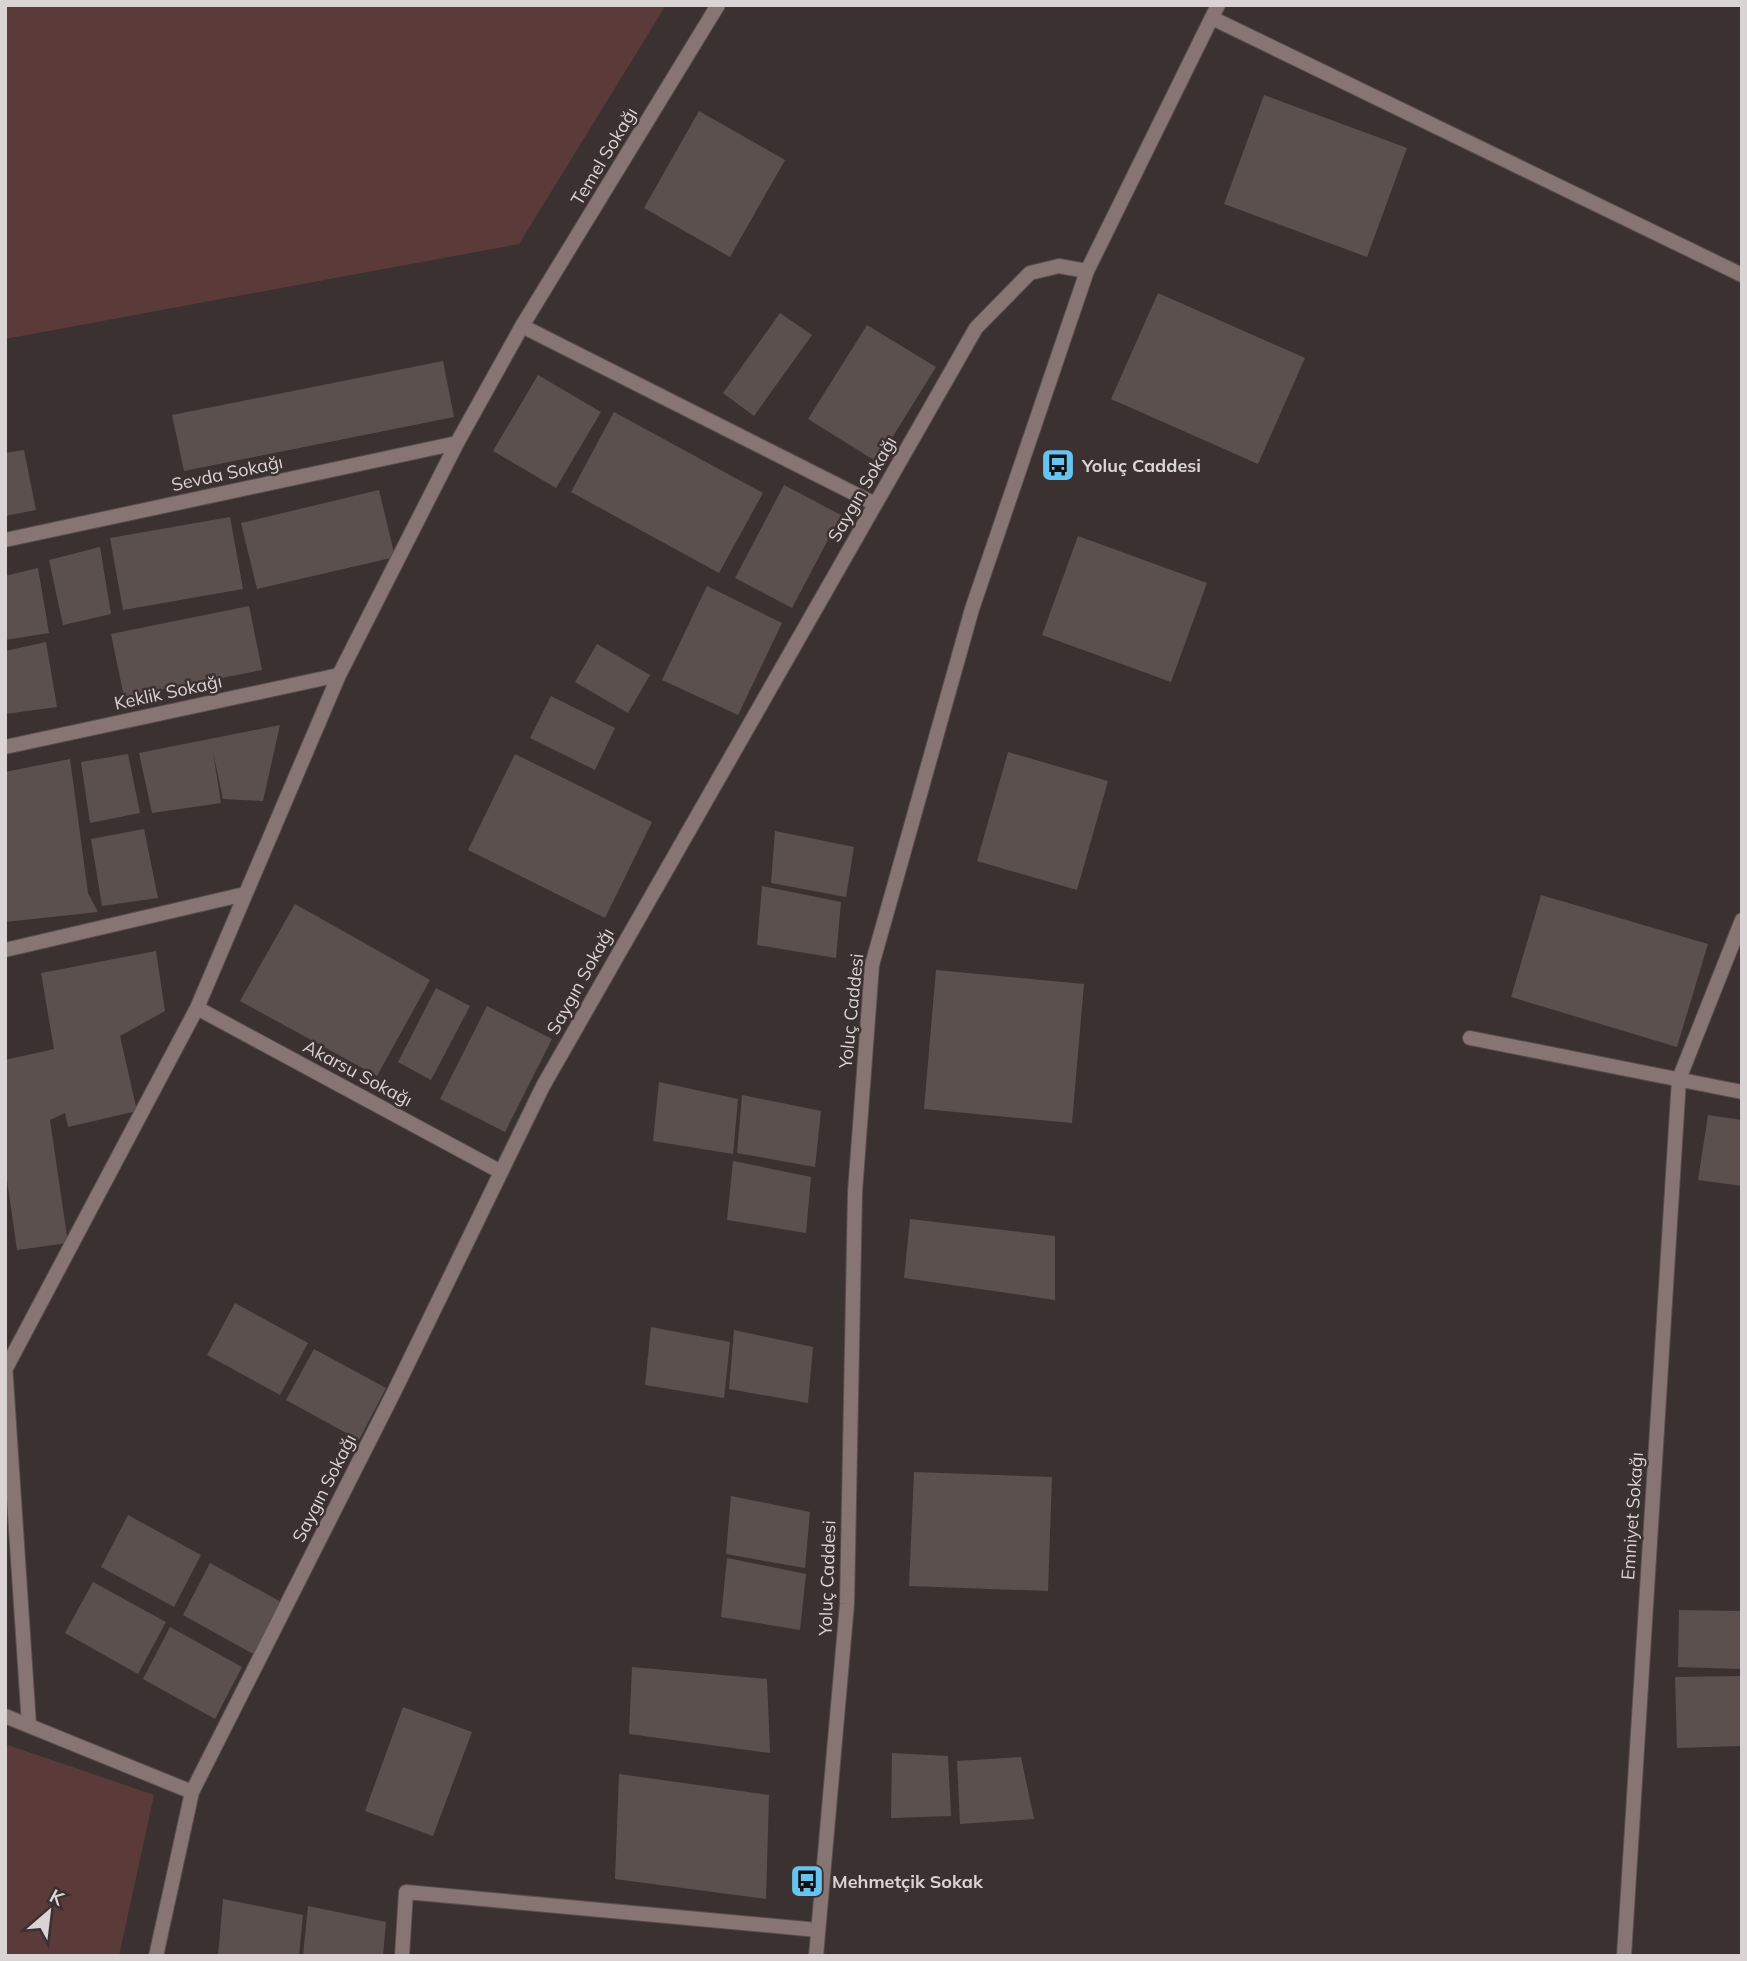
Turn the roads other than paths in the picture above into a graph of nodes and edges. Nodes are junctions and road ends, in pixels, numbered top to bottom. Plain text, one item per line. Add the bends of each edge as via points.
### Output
1 (718, 5) edge
2 (1215, 12) edge
3 (1087, 271) junction
4 (1742, 275) edge
5 (522, 326) junction
6 (457, 443) junction
7 (875, 504) junction
8 (5, 540) edge
9 (339, 675) junction
10 (5, 747) edge
11 (245, 894) junction
12 (1742, 920) edge
13 (5, 950) edge
14 (197, 1008) junction
15 (1470, 1038) dead end
16 (1679, 1079) junction
17 (1742, 1092) edge
18 (501, 1172) junction
19 (5, 1368) edge
20 (5, 1716) edge
21 (29, 1725) junction
22 (192, 1792) junction
23 (818, 1930) junction
24 (156, 1956) edge
25 (402, 1956) edge
26 (816, 1956) edge
27 (1624, 1956) edge

1 - 5 street, Temel Sokağı
2 - 3 street, Yoluç Caddesi
2 - 4 street
3 - 7 street, Saygın Sokağı via 1059,266 1030,273 976,328
3 - 23 street, Yoluç Caddesi via 972,609 872,965 855,1192 847,1604
5 - 6 street, Temel Sokağı
5 - 7 street
6 - 8 street, Sevda Sokağı
6 - 9 street, Temel Sokağı
7 - 18 street, Saygın Sokağı via 543,1086
9 - 10 street, Keklik Sokağı
9 - 11 street, Temel Sokağı
11 - 13 street
11 - 14 street, Temel Sokağı
12 - 16 street, Emniyet Sokağı
14 - 18 street, Akarsu Sokağı
14 - 19 street, Temel Sokağı
15 - 16 street
16 - 17 street
16 - 27 street, Emniyet Sokağı
18 - 22 street, Saygın Sokağı
19 - 21 street
20 - 21 street
21 - 22 street
22 - 24 street, Saygın Sokağı
23 - 25 street via 406,1892
23 - 26 street, Yoluç Caddesi

